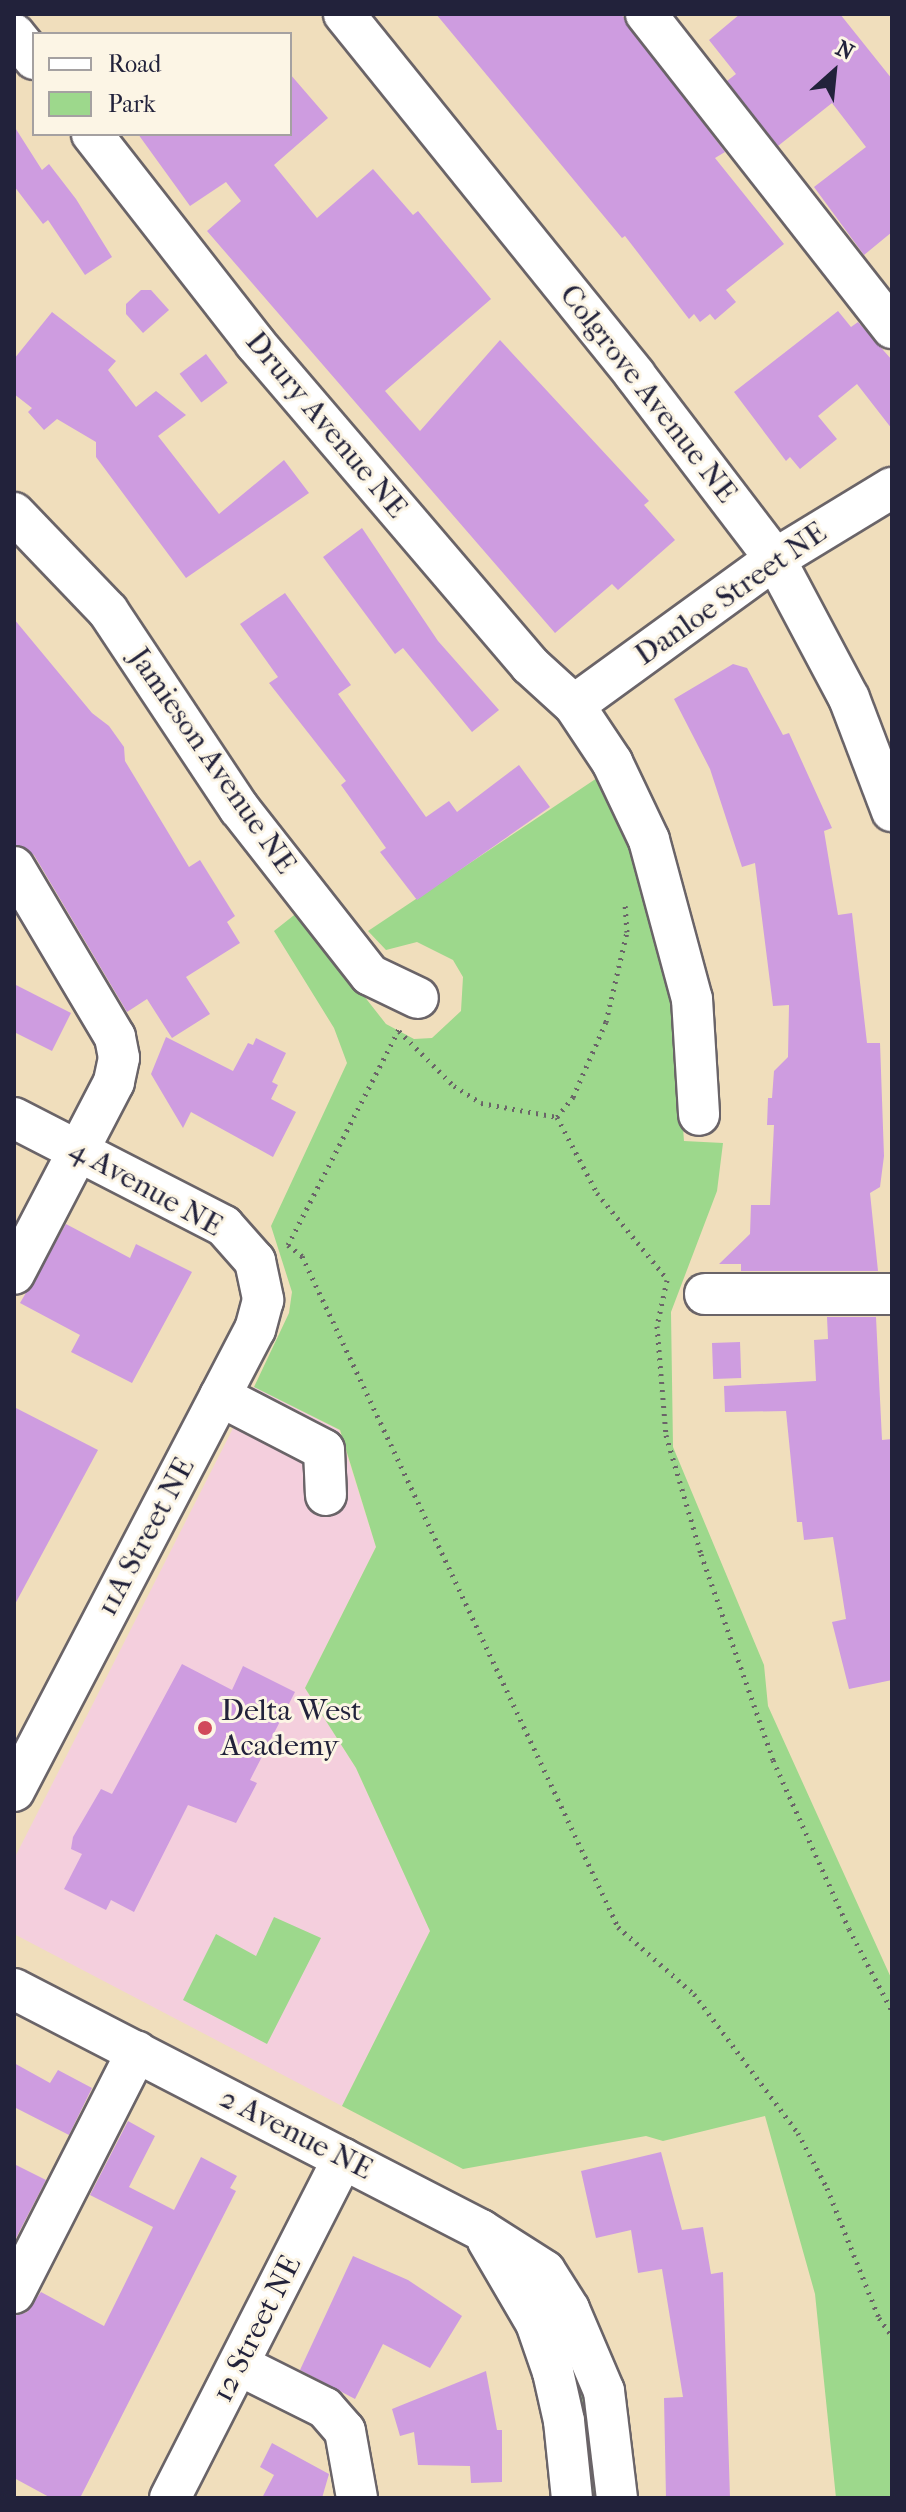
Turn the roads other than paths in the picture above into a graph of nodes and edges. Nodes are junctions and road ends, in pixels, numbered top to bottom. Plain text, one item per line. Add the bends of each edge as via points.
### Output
1 (344, 14) edge
2 (646, 14) edge
3 (14, 34) edge
4 (32, 56) edge
5 (94, 136) edge
6 (892, 328) edge
7 (892, 488) edge
8 (14, 513) edge
9 (775, 559) junction
10 (574, 705) junction
11 (892, 811) edge
12 (14, 867) edge
13 (408, 1014) road end
14 (699, 1115) dead end
15 (14, 1118) edge
16 (77, 1150) junction
17 (14, 1274) edge
18 (261, 1278) joint
19 (705, 1294) road end
20 (892, 1294) edge
21 (220, 1396) junction
22 (326, 1495) dead end
23 (14, 1791) edge
24 (14, 1989) edge
25 (137, 2052) junction
26 (343, 2159) junction
27 (481, 2230) junction
28 (14, 2293) edge
29 (239, 2365) junction
30 (170, 2498) edge
31 (357, 2498) edge
32 (572, 2498) edge
33 (617, 2498) edge

1 - 9 street, Colgrove Avenue NE via 560,280
2 - 6 street
3 - 4 street
5 - 10 street, Drury Avenue NE via 255,343 530,665
7 - 9 street, Danloe Street NE
8 - 13 street, Jamieson Avenue NE via 108,611 239,808 370,975
9 - 10 street, Danloe Street NE
9 - 11 street, Colgrove Avenue NE via 849,698
10 - 14 street, Drury Avenue NE via 612,762 649,840 692,999
12 - 16 street via 115,1037 119,1058 114,1082
15 - 16 street, 4 Avenue NE
16 - 17 street
16 - 18 street, 4 Avenue NE via 224,1226 255,1261
18 - 21 street, 11A Street NE via 263,1300 255,1329
19 - 20 street
21 - 22 street via 324,1450
21 - 23 street, 11A Street NE
24 - 25 street, 2 Avenue NE
25 - 26 street, 2 Avenue NE
25 - 28 street
26 - 27 street, 2 Avenue NE
26 - 29 street, 12 Street NE
27 - 32 street via 536,2323 564,2421
27 - 33 street, 2 Avenue NE via 545,2271 569,2309 604,2391
29 - 30 street, 12 Street NE
29 - 31 street via 325,2408 345,2431

